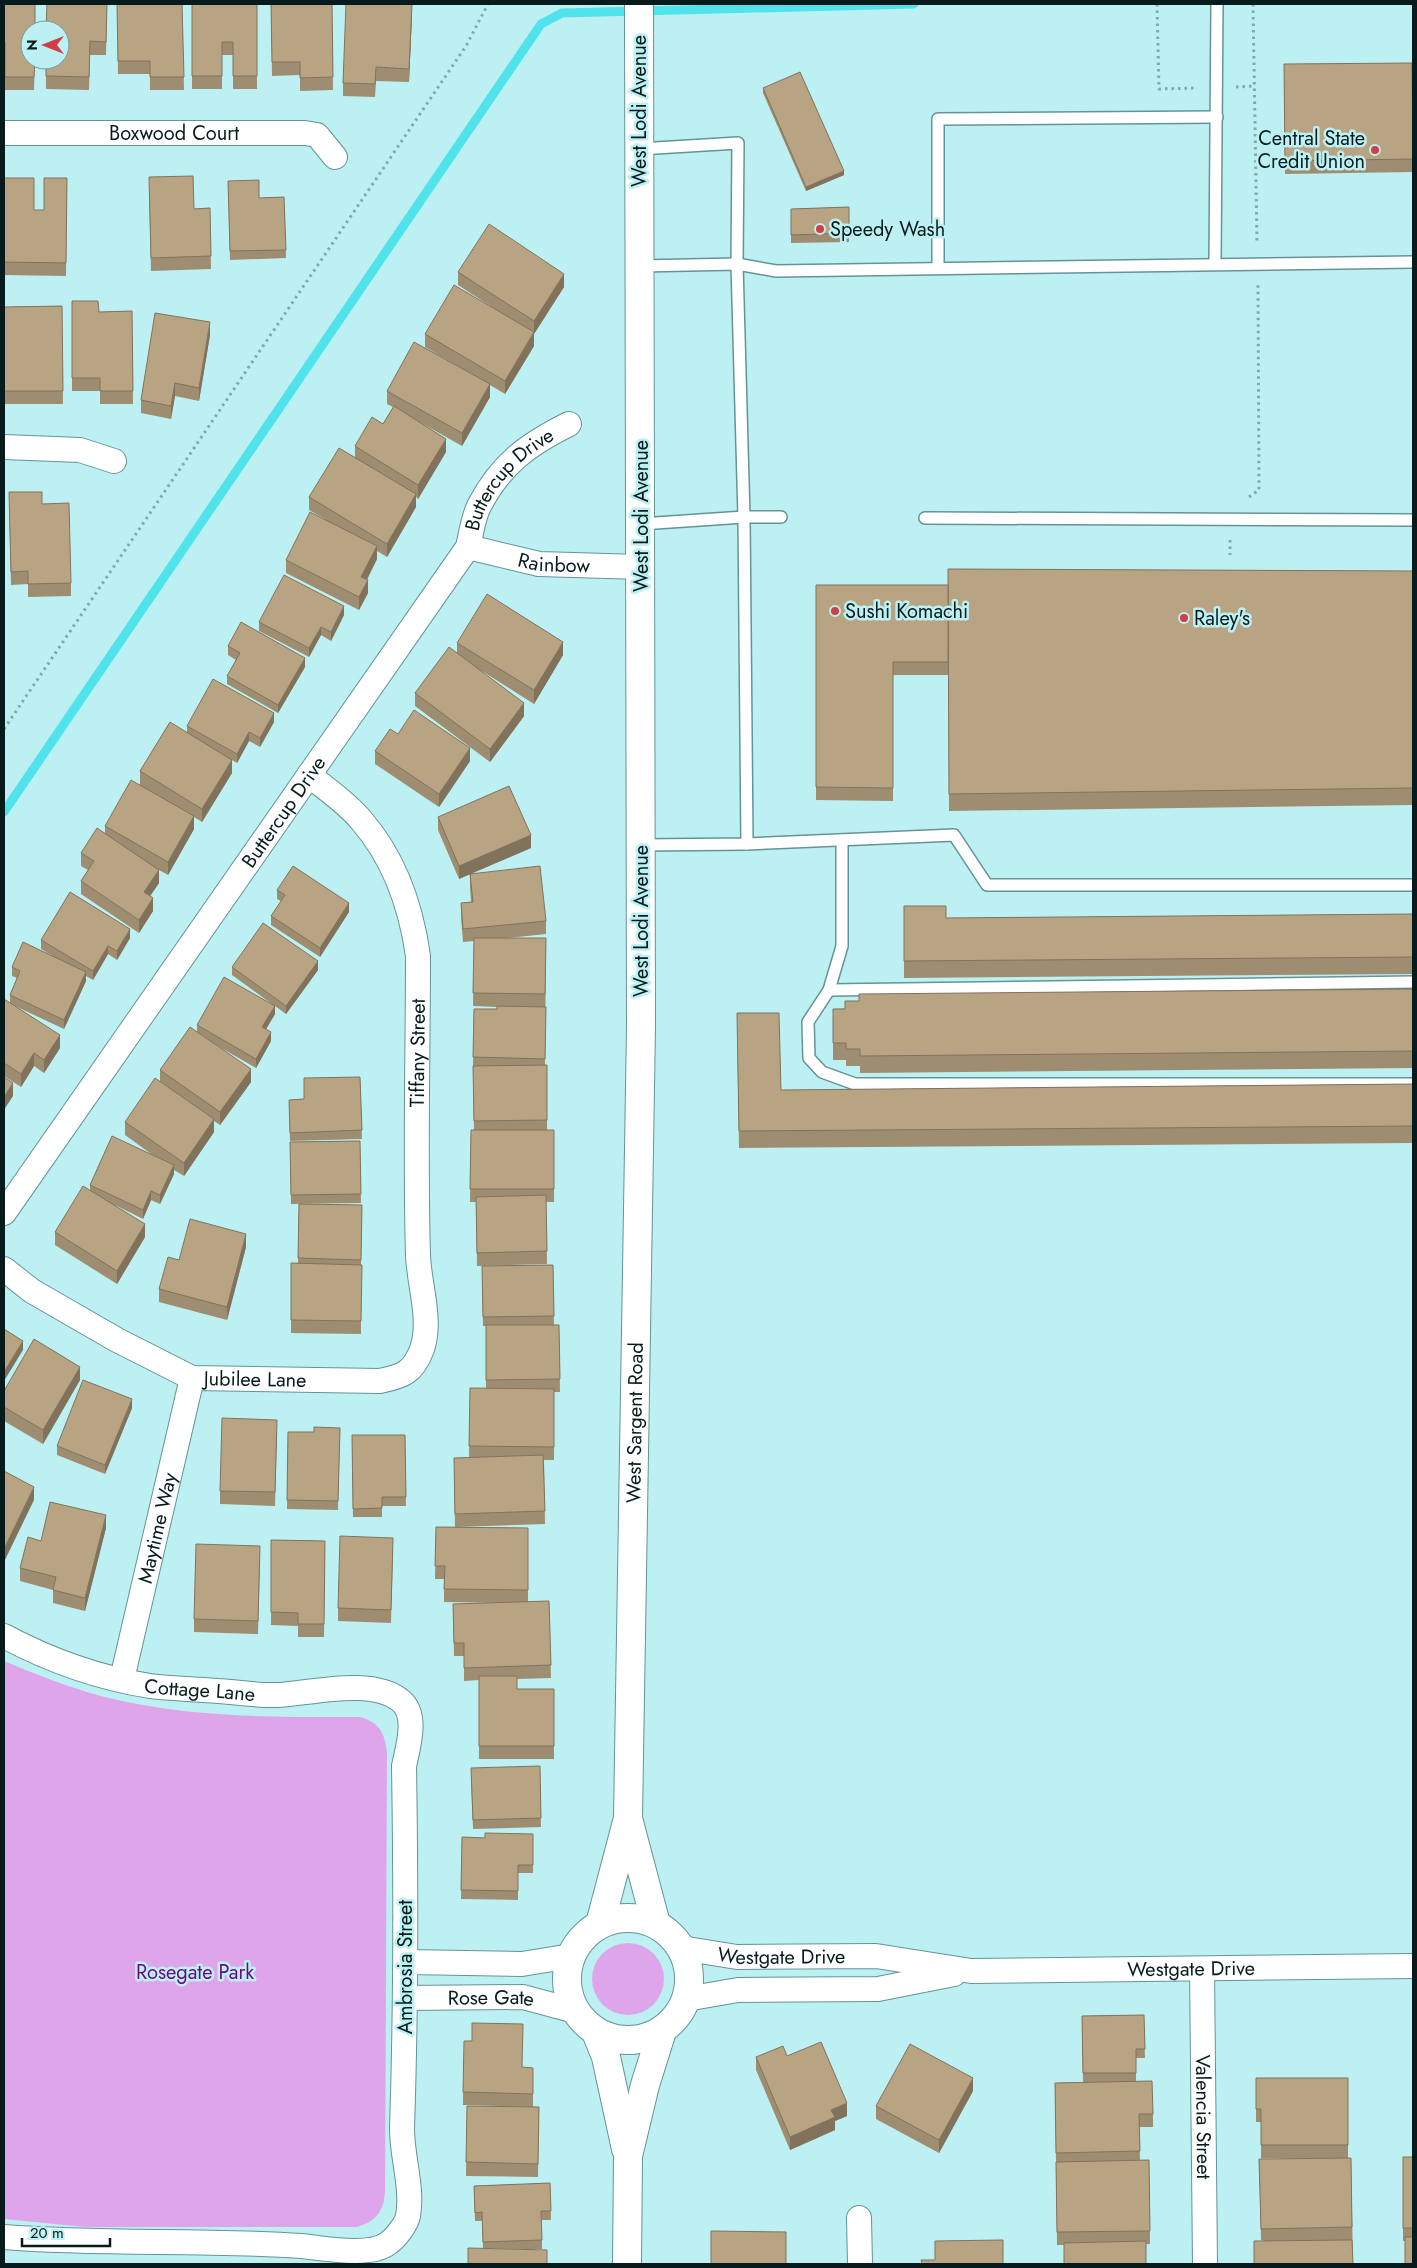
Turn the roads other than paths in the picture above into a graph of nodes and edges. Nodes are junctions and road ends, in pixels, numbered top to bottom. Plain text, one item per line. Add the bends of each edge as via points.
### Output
1 (639, 4) edge
2 (1217, 4) edge
3 (1217, 117) junction
4 (4, 133) edge
5 (639, 149) junction
6 (335, 157) dead end
7 (1413, 262) edge
8 (1215, 263) junction
9 (738, 264) junction
10 (640, 266) junction
11 (938, 268) junction
12 (568, 424) dead end
13 (4, 447) edge
14 (114, 461) dead end
15 (744, 517) junction
16 (781, 517) dead end
17 (925, 518) dead end
18 (1413, 520) edge
19 (641, 524) junction
20 (468, 548) junction
21 (641, 567) junction
22 (310, 775) junction
23 (842, 840) junction
24 (747, 844) junction
25 (642, 845) junction
26 (1413, 885) edge
27 (1413, 982) edge
28 (828, 990) junction
29 (641, 1028) joint
30 (1413, 1084) edge
31 (4, 1213) edge
32 (4, 1269) edge
33 (413, 1367) joint
34 (192, 1378) junction
35 (4, 1636) edge
36 (122, 1679) junction
37 (402, 1701) joint
38 (628, 1818) junction
39 (600, 1924) junction
40 (656, 1924) junction
41 (681, 1948) junction
42 (571, 1956) junction
43 (407, 1962) junction
44 (1413, 1966) edge
45 (1202, 1969) junction
46 (971, 1971) junction
47 (406, 1998) junction
48 (686, 1999) junction
49 (575, 2011) junction
50 (662, 2031) junction
51 (596, 2032) junction
52 (628, 2156) junction
53 (860, 2218) dead end
54 (4, 2237) edge
55 (627, 2264) edge
56 (860, 2264) edge
57 (1205, 2264) edge

1 - 5 street, West Lodi Avenue
2 - 3 lane
3 - 8 lane
3 - 11 lane via 938,119
4 - 6 street, Boxwood Court via 305,132 317,135
5 - 9 lane via 738,143
5 - 10 street, West Lodi Avenue
7 - 8 lane
8 - 11 lane
9 - 10 lane
9 - 11 lane via 776,271
9 - 15 lane
10 - 19 street, West Lodi Avenue
12 - 20 street, Buttercup Drive via 536,440 508,462 478,507
13 - 14 street via 80,450
15 - 16 lane
15 - 19 lane
15 - 24 lane
17 - 18 lane
19 - 21 street, West Lodi Avenue
20 - 21 street, Rainbow via 539,564
20 - 22 street, Buttercup Drive
21 - 25 street, West Lodi Avenue
22 - 31 street, Buttercup Drive
22 - 33 street, Tiffany Street via 361,820 390,862 406,895 414,927 418,956 418,1255 427,1330
23 - 24 lane
23 - 26 lane via 954,836 987,885
23 - 28 lane via 842,946
24 - 25 lane
25 - 29 street, West Lodi Avenue
27 - 28 lane
28 - 30 lane via 808,1022 809,1058 822,1072 855,1084
29 - 38 street, West Sargent Road
32 - 34 street, Jubilee Lane via 32,1291
33 - 34 street, Jubilee Lane via 401,1377 380,1381
34 - 36 street, Maytime Way
35 - 36 street, Cottage Lane via 40,1655
36 - 37 street, Cottage Lane via 150,1686 276,1695 361,1688 386,1692
37 - 43 street, Ambrosia Street via 410,1716 404,1766
38 - 39 street, West Sargent Road
38 - 40 street, West Sargent Road
39 - 40 street via 618,1918 637,1918
39 - 42 street via 583,1938
40 - 41 street
41 - 46 street, Westgate Drive via 737,1957 876,1956
41 - 48 street via 688,1964
42 - 43 street, Rose Gate via 522,1964
42 - 49 street via 567,1974 568,1993
43 - 47 street, Ambrosia Street
44 - 45 street, Westgate Drive
45 - 46 street, Westgate Drive
45 - 57 street, Valencia Street
46 - 48 street, Westgate Drive via 878,1989 738,1990
47 - 49 street, Rose Gate via 524,1996
47 - 54 street, Ambrosia Street via 402,2150 409,2184 409,2204 407,2218 387,2245 366,2251
48 - 50 street via 676,2017
49 - 51 street
50 - 51 street via 629,2041 612,2039
50 - 52 street
51 - 52 street via 606,2057
52 - 55 street
53 - 56 street

